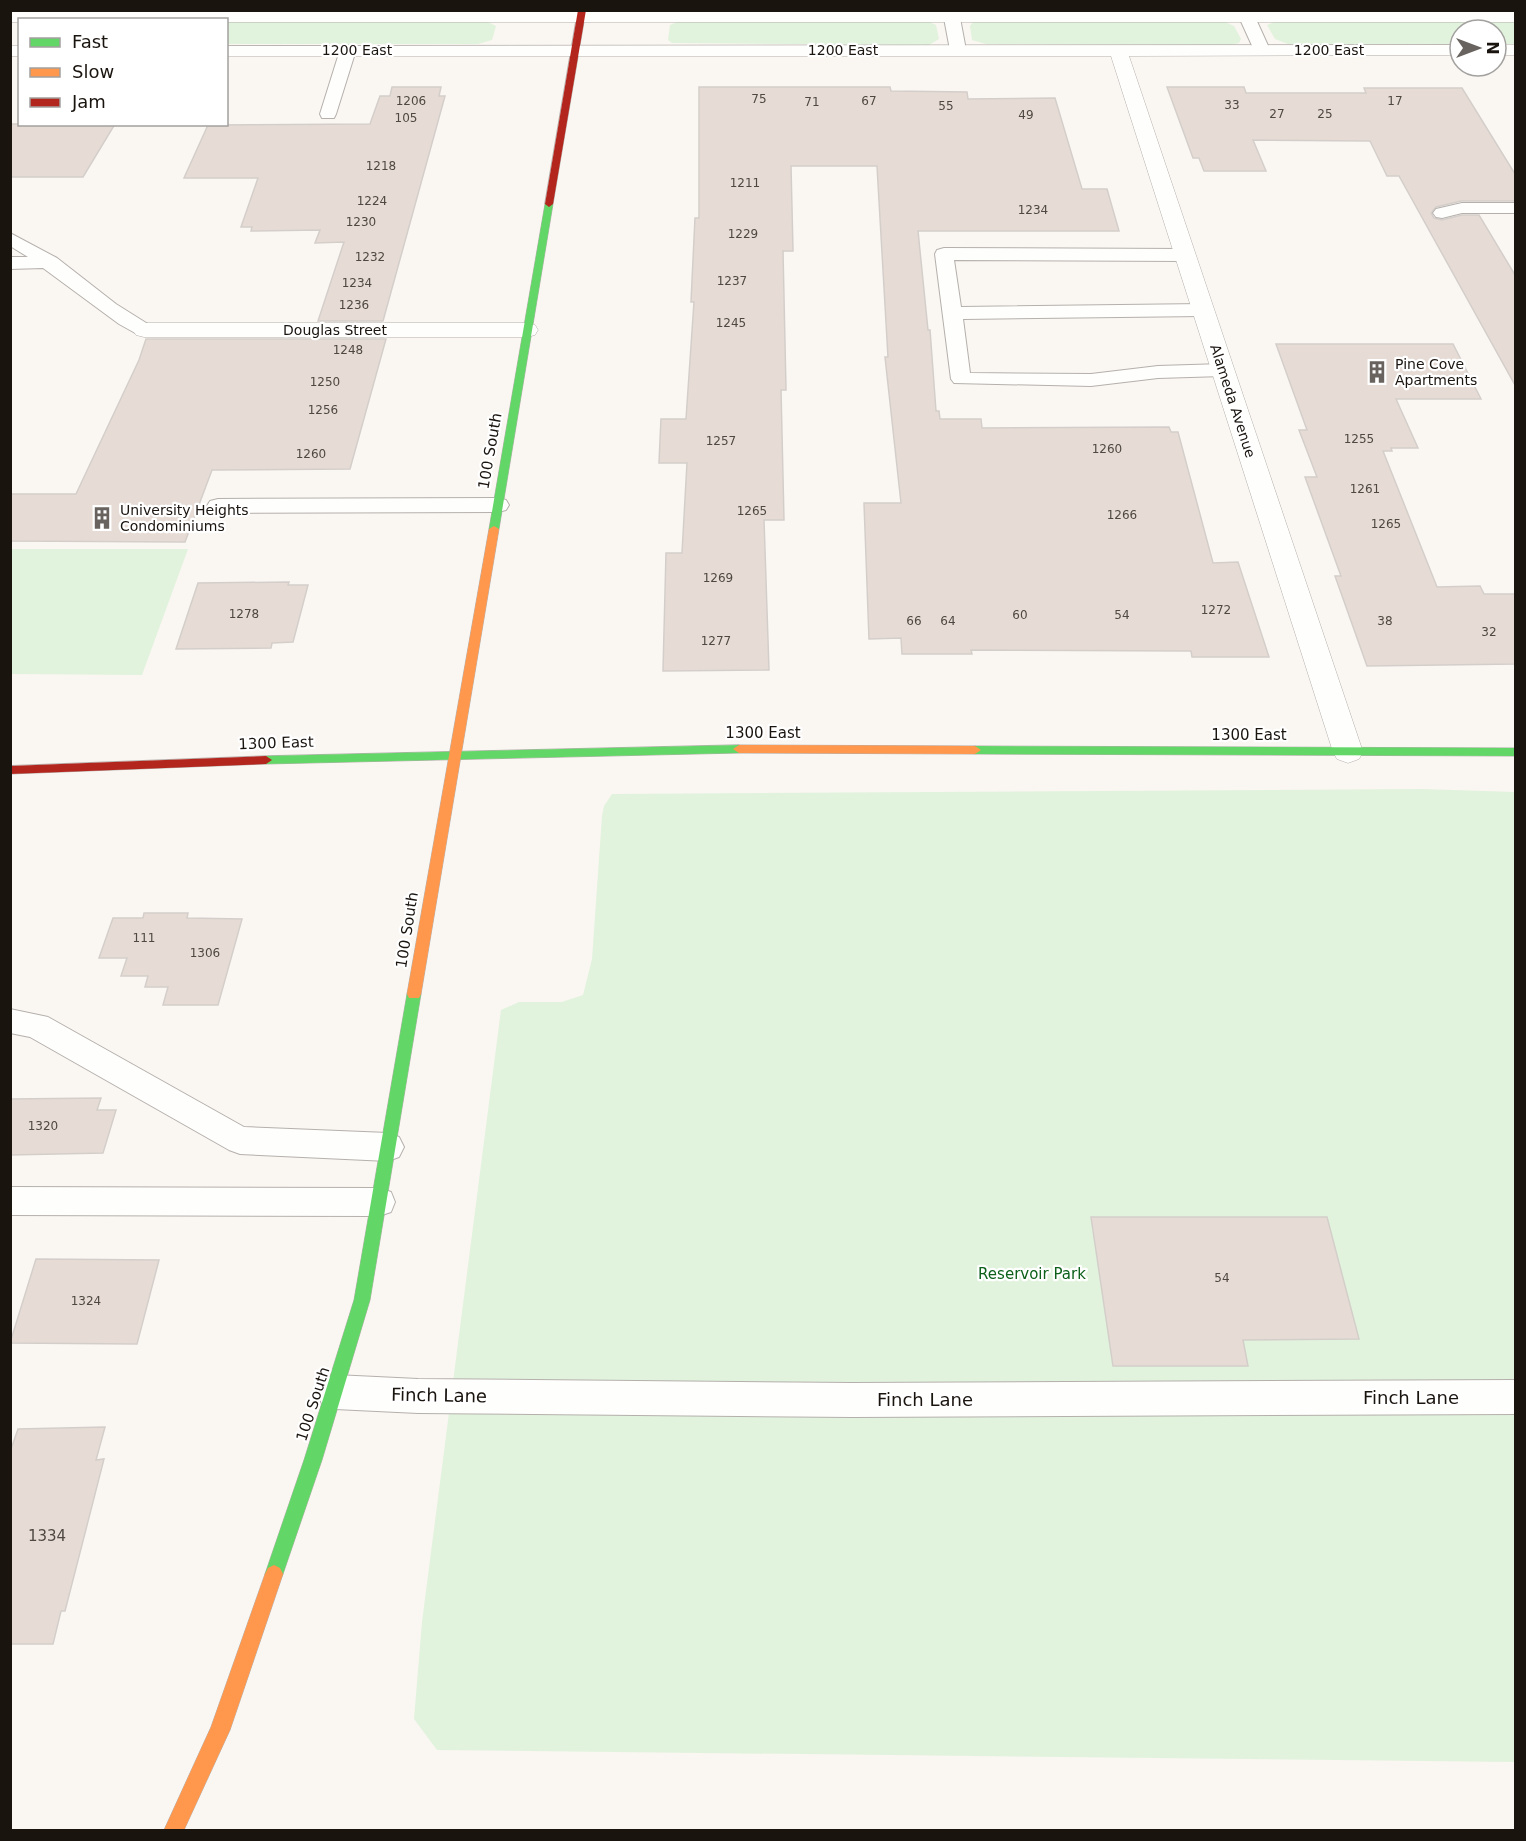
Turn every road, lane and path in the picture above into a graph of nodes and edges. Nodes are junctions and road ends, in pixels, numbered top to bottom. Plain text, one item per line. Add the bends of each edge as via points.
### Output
1 (357, 14) edge
2 (581, 14) edge
3 (136, 16) edge
4 (10, 17) edge
5 (1247, 17) junction
6 (1515, 17) edge
7 (952, 18) junction
8 (348, 50) junction
9 (575, 50) junction
10 (958, 50) junction
11 (1118, 50) junction
12 (1262, 50) junction
13 (1448, 50) edge
14 (228, 51) edge
15 (328, 114) dead end
16 (1515, 208) edge
17 (1442, 213) dead end
18 (10, 238) edge
19 (1185, 255) junction
20 (50, 262) junction
21 (10, 263) edge
22 (1203, 310) junction
23 (952, 313) junction
24 (144, 330) joint
25 (527, 330) junction
26 (1223, 370) junction
27 (498, 505) junction
28 (218, 506) dead end
29 (1348, 752) junction
30 (1515, 752) edge
31 (454, 755) junction
32 (10, 770) edge
33 (10, 1021) edge
34 (388, 1148) junction
35 (10, 1201) edge
36 (379, 1202) junction
37 (335, 1392) junction
38 (1515, 1397) edge
39 (174, 1830) edge

1 - 2 street
1 - 3 street
2 - 7 street
2 - 9 main road, 100 South
3 - 4 street
5 - 6 street
5 - 7 street
5 - 12 lane
7 - 10 lane
8 - 9 street, 1200 East
8 - 14 street, 1200 East
8 - 15 lane
9 - 10 street, 1200 East
9 - 25 main road, 100 South
10 - 11 street, 1200 East
11 - 12 street, 1200 East
11 - 19 street, Alameda Avenue
12 - 13 street, 1200 East
16 - 17 lane via 1462,208
18 - 20 lane
19 - 22 street, Alameda Avenue
19 - 23 lane via 944,254
20 - 21 lane
20 - 24 lane via 123,319
22 - 23 lane
22 - 26 street, Alameda Avenue
23 - 26 lane via 961,379 1091,380
24 - 25 street, Douglas Street
25 - 27 main road, 100 South
26 - 29 street, Alameda Avenue
27 - 28 lane
27 - 31 main road, 100 South
29 - 30 main road, 1300 East
29 - 31 main road, 1300 East via 684,749
31 - 32 main road, 1300 East
31 - 34 main road, 100 South
33 - 34 lane via 37,1026 240,1140
34 - 36 main road, 100 South
35 - 36 lane
36 - 37 main road, 100 South via 362,1300
37 - 38 lane, Finch Lane via 852,1400
37 - 39 main road, 100 South via 220,1730

